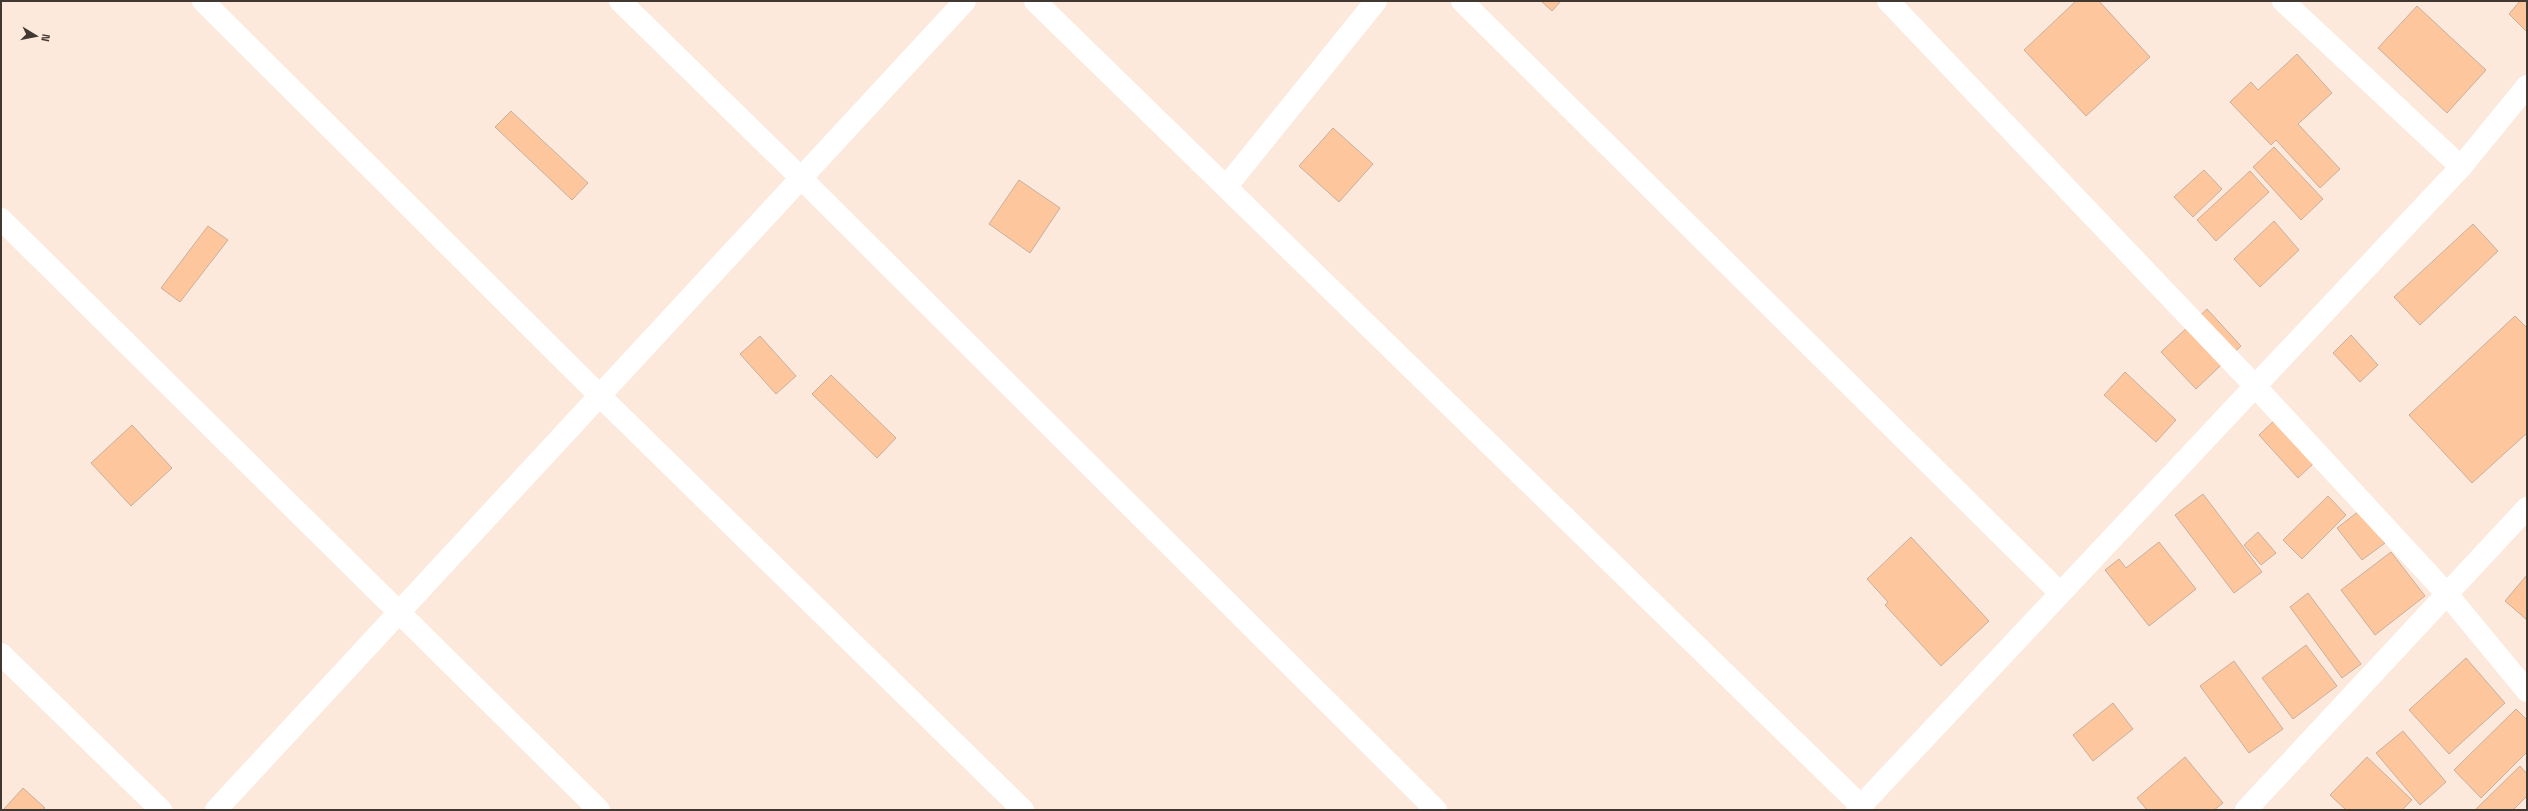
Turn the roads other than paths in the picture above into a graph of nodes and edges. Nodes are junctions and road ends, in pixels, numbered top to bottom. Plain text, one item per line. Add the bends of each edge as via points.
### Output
1 (203, 1) edge
2 (620, 1) edge
3 (965, 1) edge
4 (1035, 1) edge
5 (1376, 1) edge
6 (1462, 1) edge
7 (1888, 1) edge
8 (2283, 1) edge
9 (2527, 86) edge
10 (2460, 167) junction
11 (802, 179) junction
12 (1226, 188) junction
13 (1, 218) edge
14 (2254, 386) junction
15 (598, 396) junction
16 (2527, 508) edge
17 (2060, 594) junction
18 (2447, 594) junction
19 (399, 612) junction
20 (1, 654) edge
21 (2527, 691) edge
22 (1859, 808) edge
23 (161, 810) edge
24 (216, 810) edge
25 (599, 810) edge
26 (1023, 810) edge
27 (1436, 810) edge
28 (2246, 810) edge

1 - 15 street
2 - 11 street
3 - 11 street
4 - 12 street
5 - 12 street
6 - 17 street
7 - 14 street
8 - 10 street
9 - 10 street
10 - 14 street
11 - 15 street
11 - 27 street
12 - 22 street
13 - 19 street
14 - 17 street
14 - 18 street
15 - 19 street
15 - 26 street
16 - 18 street
17 - 22 street
18 - 21 street
18 - 28 street
19 - 24 street
19 - 25 street
20 - 23 street

